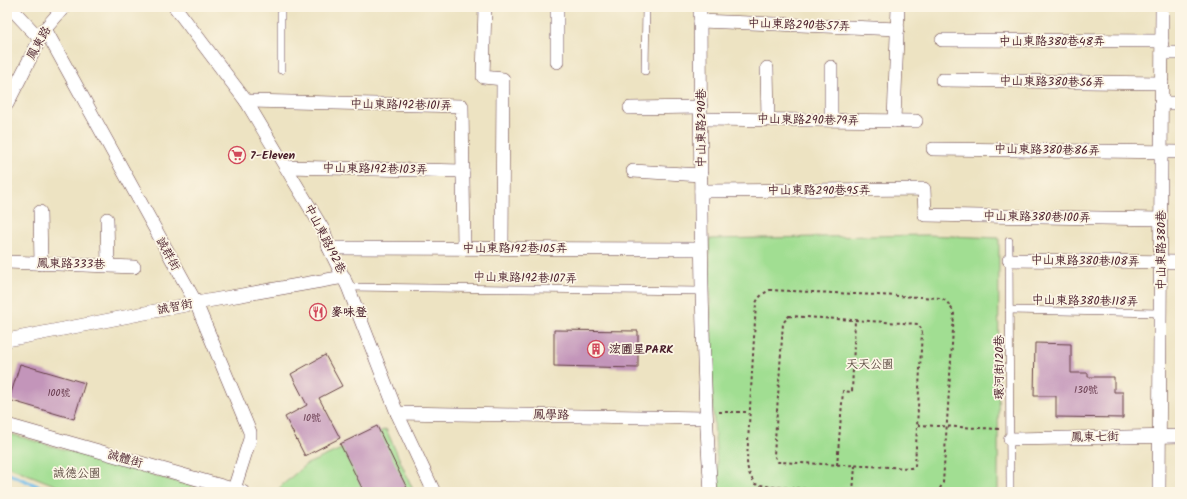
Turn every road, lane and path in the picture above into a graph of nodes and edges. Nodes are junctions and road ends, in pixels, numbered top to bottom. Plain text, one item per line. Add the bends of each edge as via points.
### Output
1 (10, 7) edge
2 (64, 7) edge
3 (175, 7) edge
4 (281, 7) edge
5 (485, 7) edge
6 (557, 7) edge
7 (646, 7) edge
8 (700, 7) edge
9 (898, 7) edge
10 (1162, 7) edge
11 (700, 21) junction
12 (898, 29) junction
13 (42, 34) junction
14 (942, 40) dead end
15 (1162, 47) junction
16 (1180, 53) edge
17 (557, 62) dead end
18 (831, 67) dead end
19 (767, 68) dead end
20 (281, 70) dead end
21 (645, 71) dead end
22 (942, 80) dead end
23 (1162, 83) junction
24 (246, 101) junction
25 (1161, 103) junction
26 (1180, 103) edge
27 (7, 104) edge
28 (630, 108) dead end
29 (701, 113) junction
30 (768, 120) junction
31 (831, 120) junction
32 (894, 121) junction
33 (916, 121) dead end
34 (933, 149) dead end
35 (1161, 152) junction
36 (1180, 152) edge
37 (286, 167) junction
38 (463, 171) junction
39 (633, 171) dead end
40 (701, 175) junction
41 (701, 191) junction
42 (924, 202) joint
43 (40, 212) dead end
44 (107, 219) dead end
45 (1161, 219) junction
46 (1009, 241) dead end
47 (329, 248) junction
48 (464, 248) junction
49 (502, 248) junction
50 (701, 249) junction
51 (1009, 260) junction
52 (7, 262) edge
53 (1161, 262) junction
54 (1180, 262) edge
55 (41, 264) junction
56 (108, 265) junction
57 (134, 266) dead end
58 (346, 282) junction
59 (702, 291) junction
60 (196, 303) junction
61 (1009, 310) junction
62 (1160, 314) junction
63 (855, 320) junction
64 (7, 340) edge
65 (749, 412) junction
66 (396, 413) junction
67 (706, 415) junction
68 (7, 425) edge
69 (918, 425) junction
70 (947, 426) junction
71 (1010, 434) junction
72 (1160, 436) junction
73 (1180, 436) edge
74 (838, 465) junction
75 (855, 466) junction
76 (239, 491) edge
77 (434, 492) edge
78 (711, 492) edge
79 (853, 492) edge
80 (865, 492) edge
81 (938, 492) edge
82 (1010, 492) edge
83 (1159, 492) edge

1 - 13 street, 誠群街
2 - 13 street, 鳳東路
3 - 24 street, 中山東路192巷
4 - 20 lane
5 - 49 street via 483,77 503,79
6 - 17 street
7 - 21 lane
8 - 11 street, 中山東路290巷
9 - 12 street
10 - 15 street, 中山東路380巷
11 - 12 street, 中山東路290巷57弄
11 - 29 street, 中山東路290巷
12 - 32 street
13 - 27 street, 鳳東路
13 - 60 street, 誠群街
14 - 15 street, 中山東路380巷48弄
15 - 16 street, 中山東路380巷48弄
15 - 23 street, 中山東路380巷
18 - 31 street
19 - 30 street
22 - 23 street, 中山東路380巷56弄
23 - 25 street, 中山東路380巷
24 - 37 street, 中山東路192巷
24 - 38 street, 中山東路192巷101弄 via 462,106
25 - 26 street
25 - 35 street, 中山東路380巷
28 - 29 street, 中山東路290巷79弄
29 - 30 street, 中山東路290巷79弄
29 - 40 street, 中山東路290巷
30 - 31 street, 中山東路290巷79弄
31 - 32 street, 中山東路290巷79弄
32 - 33 street, 中山東路290巷79弄
34 - 35 street, 中山東路380巷86弄
35 - 36 street, 中山東路380巷86弄
35 - 45 street, 中山東路380巷
37 - 38 street, 中山東路192巷103弄
37 - 47 street, 中山東路192巷 via 324,231
38 - 48 street, 中山東路192巷101弄
39 - 40 street
40 - 41 street, 中山東路290巷
41 - 42 street, 中山東路290巷95弄 via 924,189
41 - 50 street, 中山東路290巷
42 - 45 street, 中山東路380巷100弄 via 925,215
43 - 55 street
44 - 56 street
45 - 53 street, 中山東路380巷
46 - 51 lane, 環河街120巷
47 - 48 street, 中山東路192巷105弄
47 - 58 street, 中山東路192巷
48 - 49 street, 中山東路192巷105弄
49 - 50 street, 中山東路192巷105弄
50 - 59 street, 中山東路290巷
51 - 53 street, 中山東路380巷108弄
51 - 61 lane, 環河街120巷
52 - 55 street, 鳳東路333巷
53 - 54 street, 中山東路380巷108弄
53 - 62 street, 中山東路380巷
55 - 56 street, 鳳東路333巷
56 - 57 street, 鳳東路333巷
58 - 59 lane, 中山東路192巷107弄
58 - 60 street, 誠智街
58 - 66 street, 中山東路192巷
59 - 67 street, 中山東路290巷
60 - 64 street, 誠智街
60 - 76 street, 誠群街 via 250,432
61 - 62 lane, 中山東路380巷118弄
61 - 71 lane, 環河街120巷
62 - 72 street, 中山東路380巷
63 - 69 path via 918,324 922,330
63 - 74 path via 852,392 843,391
63 - 74 path via 789,316 783,323 774,455 778,462
65 - 67 path
65 - 70 path via 756,302 764,293 770,290 941,298 952,307 954,314
65 - 79 path via 747,470 755,484
66 - 67 street, 鳳學路
66 - 77 street, 中山東路192巷
67 - 78 street, 中山東路290巷
68 - 76 street, 誠體街
69 - 70 path
69 - 75 path via 915,466
70 - 71 path
70 - 81 path via 943,482
71 - 72 street, 鳳東七街
71 - 82 lane, 環河街120巷
72 - 73 street, 鳳東七街
72 - 83 street, 中山東路380巷
74 - 75 path
75 - 79 path
79 - 80 path

